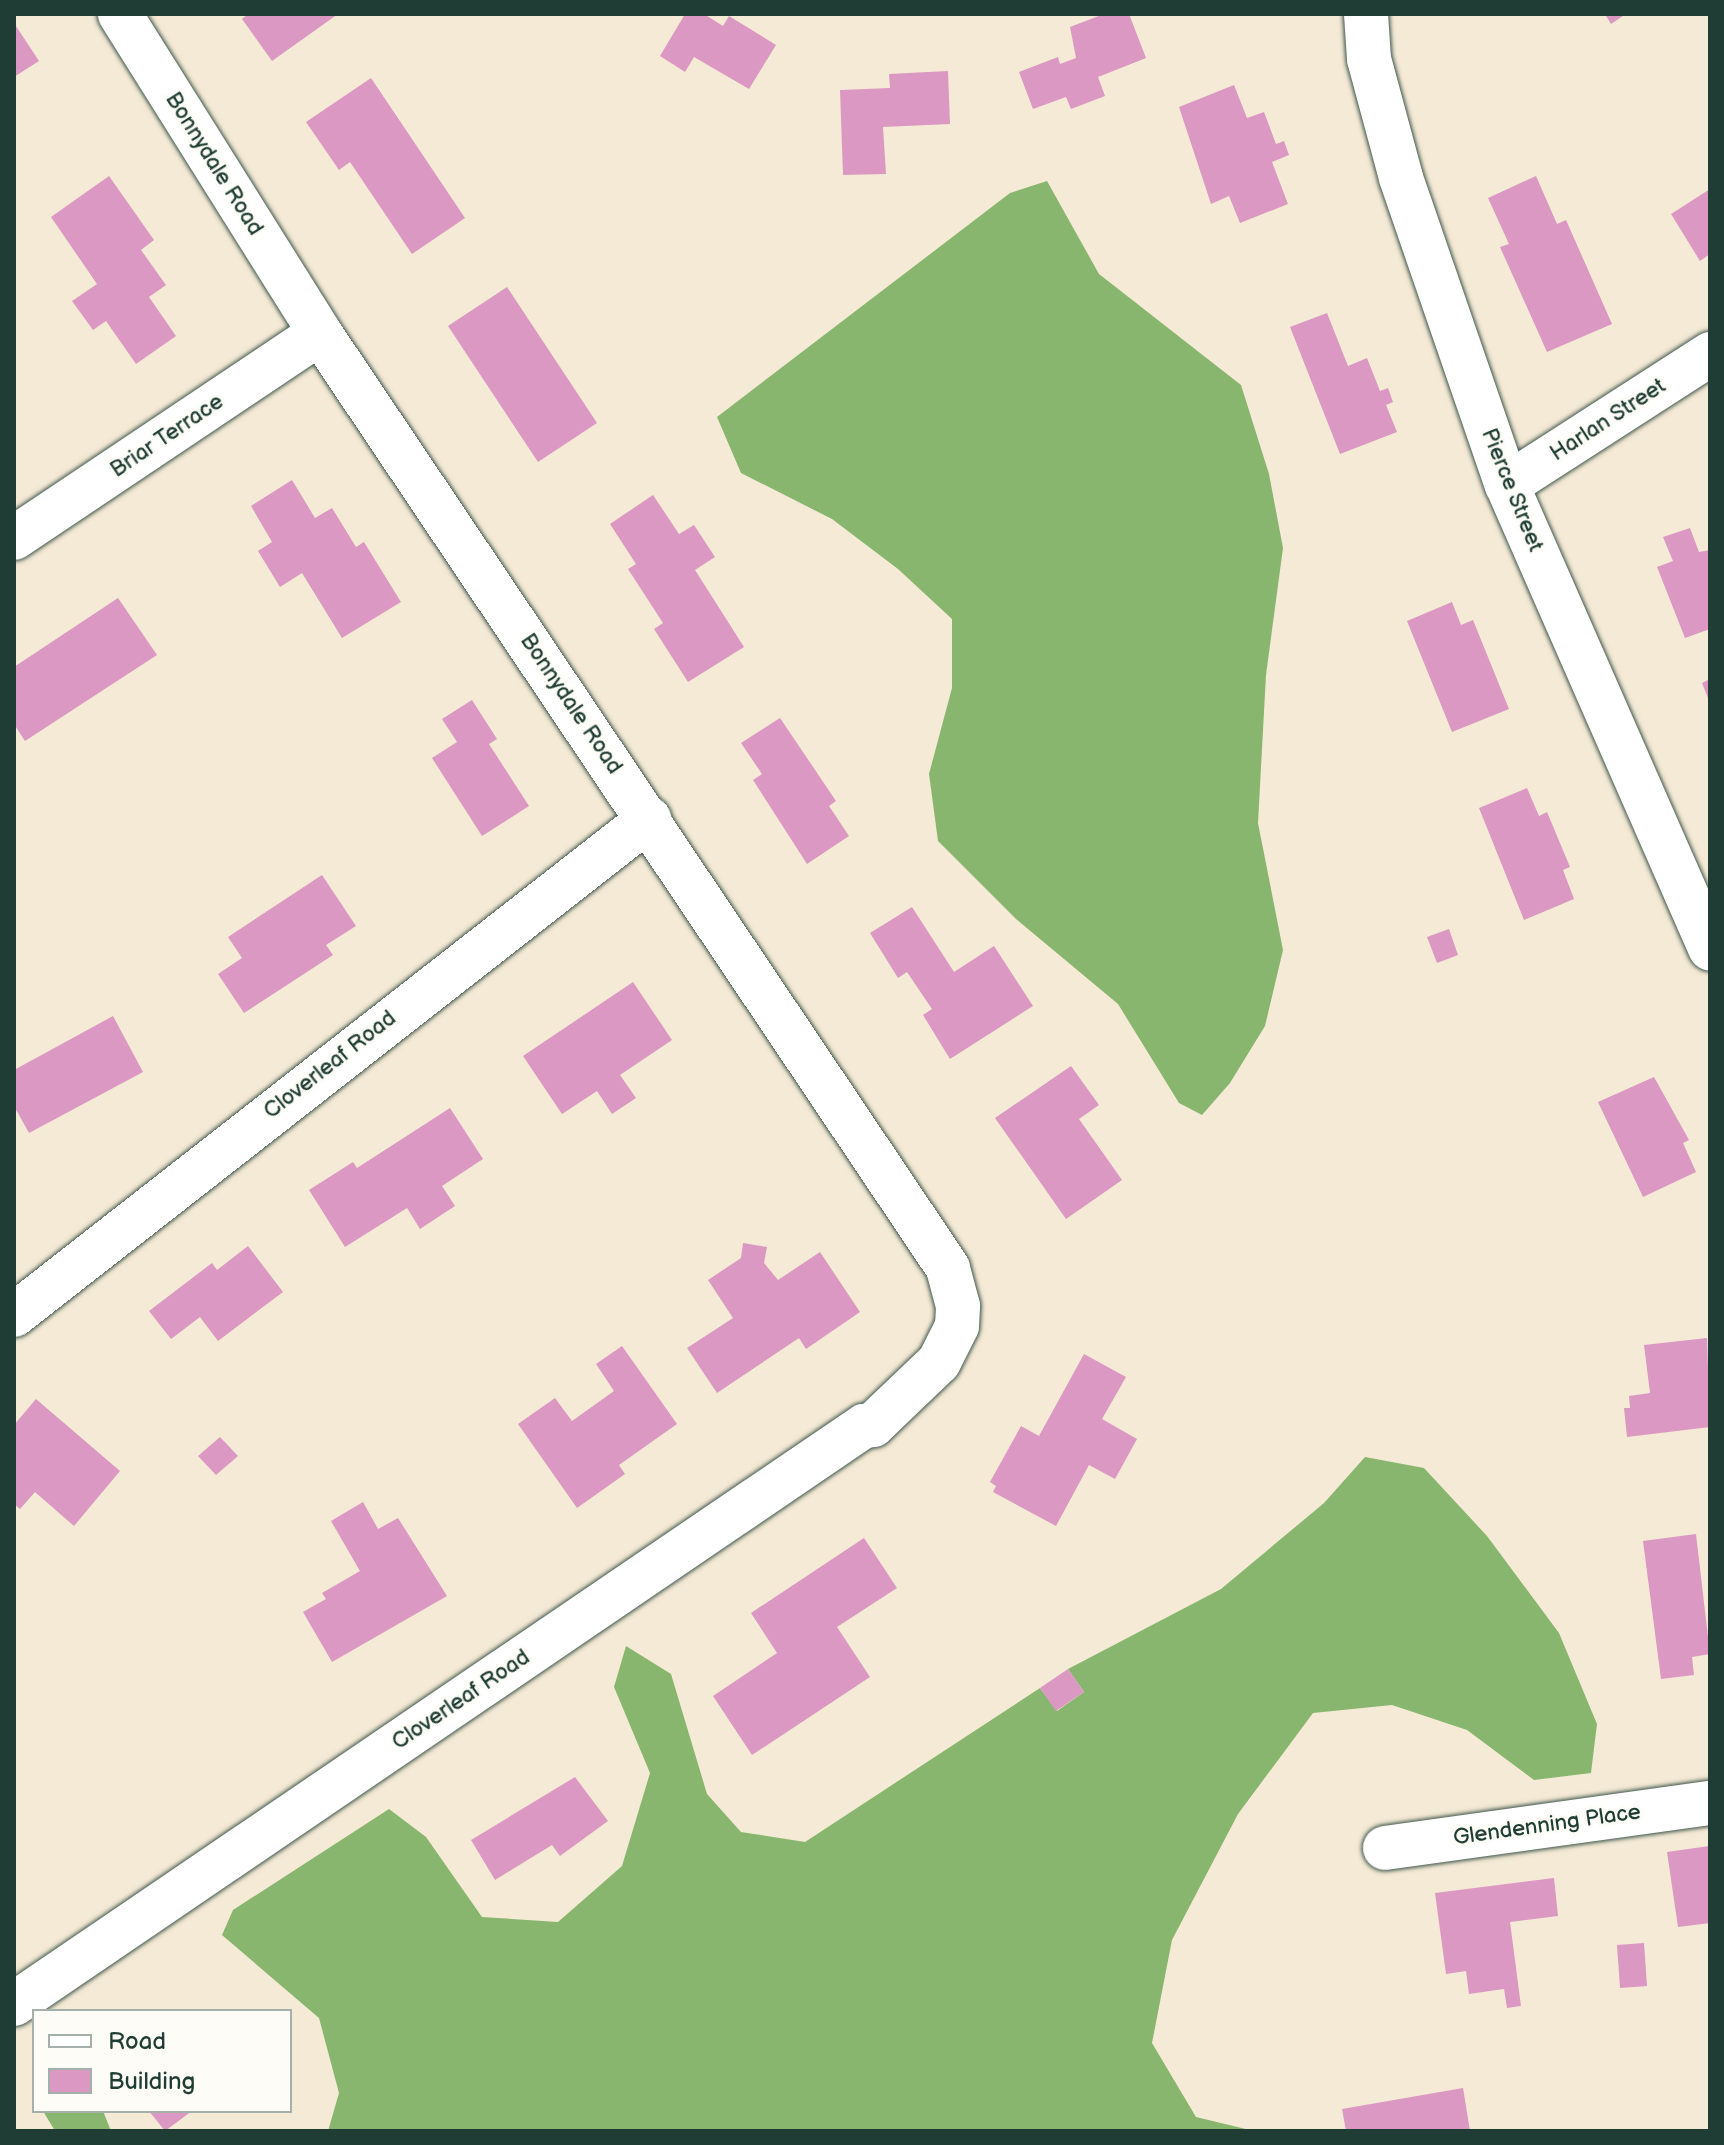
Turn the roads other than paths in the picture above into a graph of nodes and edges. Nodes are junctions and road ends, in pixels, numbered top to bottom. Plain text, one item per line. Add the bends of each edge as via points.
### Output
1 (120, 14) edge
2 (1366, 14) edge
3 (320, 333) junction
4 (1710, 354) edge
5 (1507, 485) junction
6 (14, 538) edge
7 (649, 819) junction
8 (1710, 948) edge
9 (14, 1315) edge
10 (906, 1395) joint
11 (1710, 1803) edge
12 (1385, 1848) dead end
13 (14, 2004) edge

1 - 3 street, Bonnydale Road
2 - 5 street, Pierce Street via 1369,59 1401,178
3 - 6 street, Briar Terrace
3 - 7 street, Bonnydale Road
4 - 5 street, Harlan Street
5 - 8 street, Pierce Street
7 - 9 street, Cloverleaf Road
7 - 10 street, Bonnydale Road via 948,1268 957,1326 939,1362
10 - 13 street, Cloverleaf Road via 873,1425 864,1426
11 - 12 street, Glendenning Place

